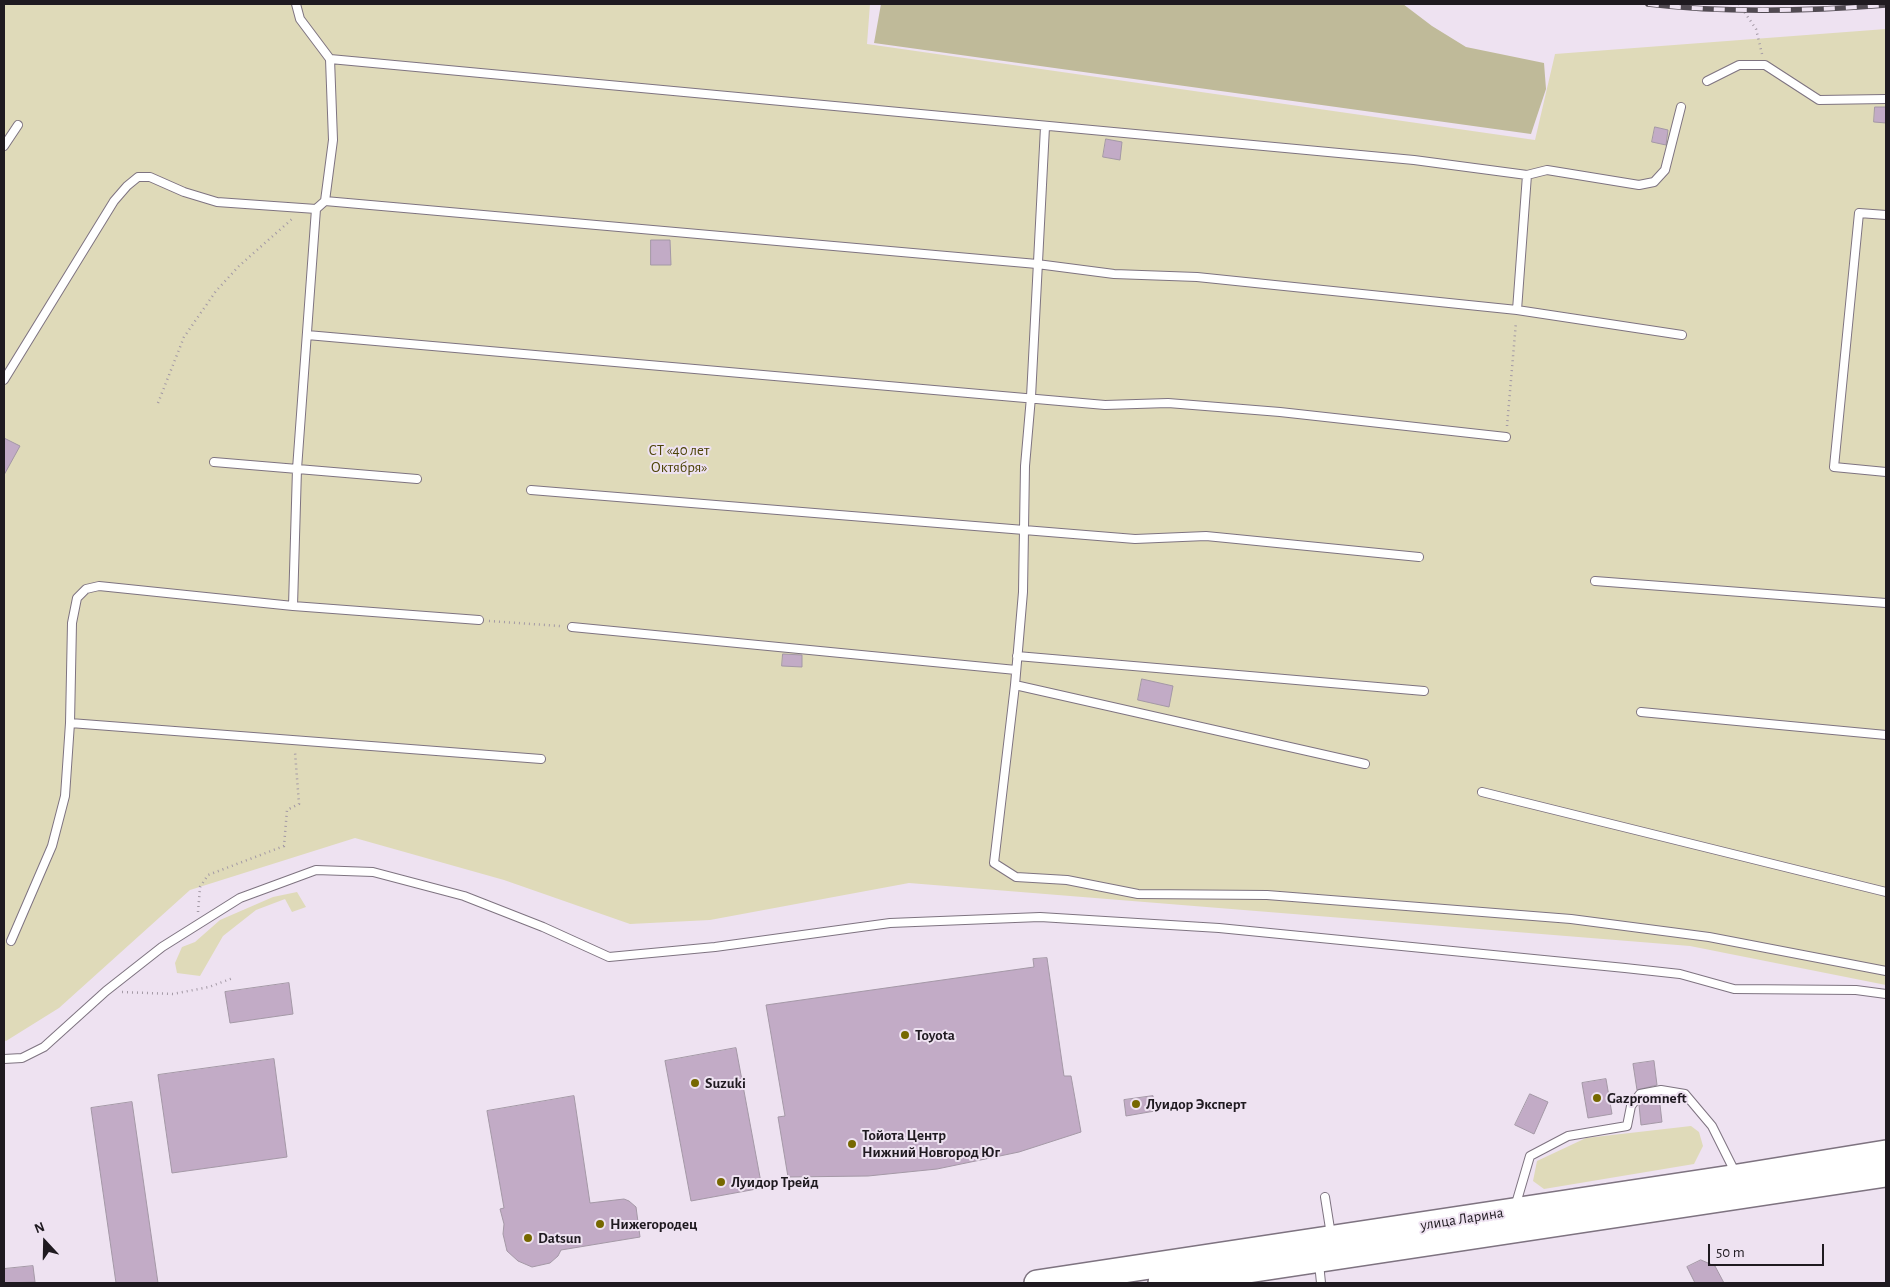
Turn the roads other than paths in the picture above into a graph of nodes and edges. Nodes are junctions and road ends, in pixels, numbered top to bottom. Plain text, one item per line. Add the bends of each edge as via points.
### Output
1 (296, 4) edge
2 (330, 59) junction
3 (1707, 81) dead end
4 (1886, 99) edge
5 (1681, 107) dead end
6 (18, 124) dead end
7 (1045, 127) junction
8 (4, 146) edge
9 (1527, 175) junction
10 (325, 201) junction
11 (316, 209) junction
12 (1886, 215) edge
13 (1037, 264) junction
14 (1517, 310) junction
15 (307, 335) junction
16 (1682, 336) dead end
17 (4, 380) edge
18 (1031, 397) junction
19 (1506, 437) road end
20 (214, 462) dead end
21 (297, 469) junction
22 (1886, 472) edge
23 (417, 479) dead end
24 (531, 490) dead end
25 (1024, 529) junction
26 (1419, 557) dead end
27 (1595, 581) dead end
28 (1886, 602) edge
29 (293, 606) junction
30 (479, 620) road end
31 (572, 627) road end
32 (1017, 656) junction
33 (1016, 670) junction
34 (1015, 685) junction
35 (1424, 690) dead end
36 (1641, 712) dead end
37 (70, 723) junction
38 (1886, 735) edge
39 (541, 760) dead end
40 (1365, 764) dead end
41 (1482, 792) dead end
42 (1886, 892) edge
43 (11, 941) dead end
44 (1886, 971) edge
45 (1886, 994) edge
46 (4, 1059) edge
47 (1886, 1153) edge
48 (1847, 1170) junction
49 (1886, 1174) edge
50 (1754, 1181) junction
51 (1325, 1198) dead end
52 (1514, 1211) junction
53 (1332, 1239) junction
54 (1320, 1271) edge
55 (1037, 1283) edge
56 (1161, 1283) edge

1 - 2 lane via 300,19
2 - 7 lane
2 - 10 lane via 333,140
3 - 4 lane via 1739,65 1765,65 1819,100
5 - 9 lane via 1665,170 1654,182 1638,185 1547,170
6 - 8 lane
7 - 9 lane via 1414,160
7 - 13 lane
9 - 14 lane
10 - 11 lane
10 - 13 lane
11 - 15 lane
11 - 17 lane via 217,202 150,177 138,177 114,201
12 - 22 lane via 1859,213 1834,467
13 - 14 lane via 1114,274 1197,277
13 - 18 lane
14 - 16 lane
15 - 18 lane
15 - 21 lane
18 - 19 lane via 1105,405 1168,403 1280,412
18 - 25 lane
20 - 21 lane
21 - 23 lane
21 - 29 lane
24 - 25 lane
25 - 26 lane via 1135,539 1206,536
25 - 32 lane
27 - 28 lane
29 - 30 lane
29 - 37 lane via 99,586 86,589 77,598 72,623
31 - 33 lane
32 - 33 lane
32 - 35 lane
33 - 34 lane
34 - 40 lane
34 - 44 lane via 994,863 1016,877 1067,880 1138,894 1267,895 1571,919 1709,937
36 - 38 lane
37 - 39 lane
37 - 43 lane via 64,796 52,846
41 - 42 lane
45 - 46 lane via 1856,990 1734,989 1680,974 1625,968 1219,928 1040,917 890,923 608,957 464,896 373,872 316,870 240,898 162,947 106,991 44,1047 22,1058
47 - 48 main road, улица Ларина
48 - 49 main road, улица Ларина
48 - 50 main road, улица Ларина
50 - 52 main road, улица Ларина
50 - 52 lane via 1684,1094 1661,1090 1640,1094 1631,1106 1627,1126 1568,1136 1530,1156
50 - 54 main road, улица Ларина
51 - 53 lane
52 - 53 main road, улица Ларина
53 - 55 main road, улица Ларина
54 - 56 main road, улица Ларина

